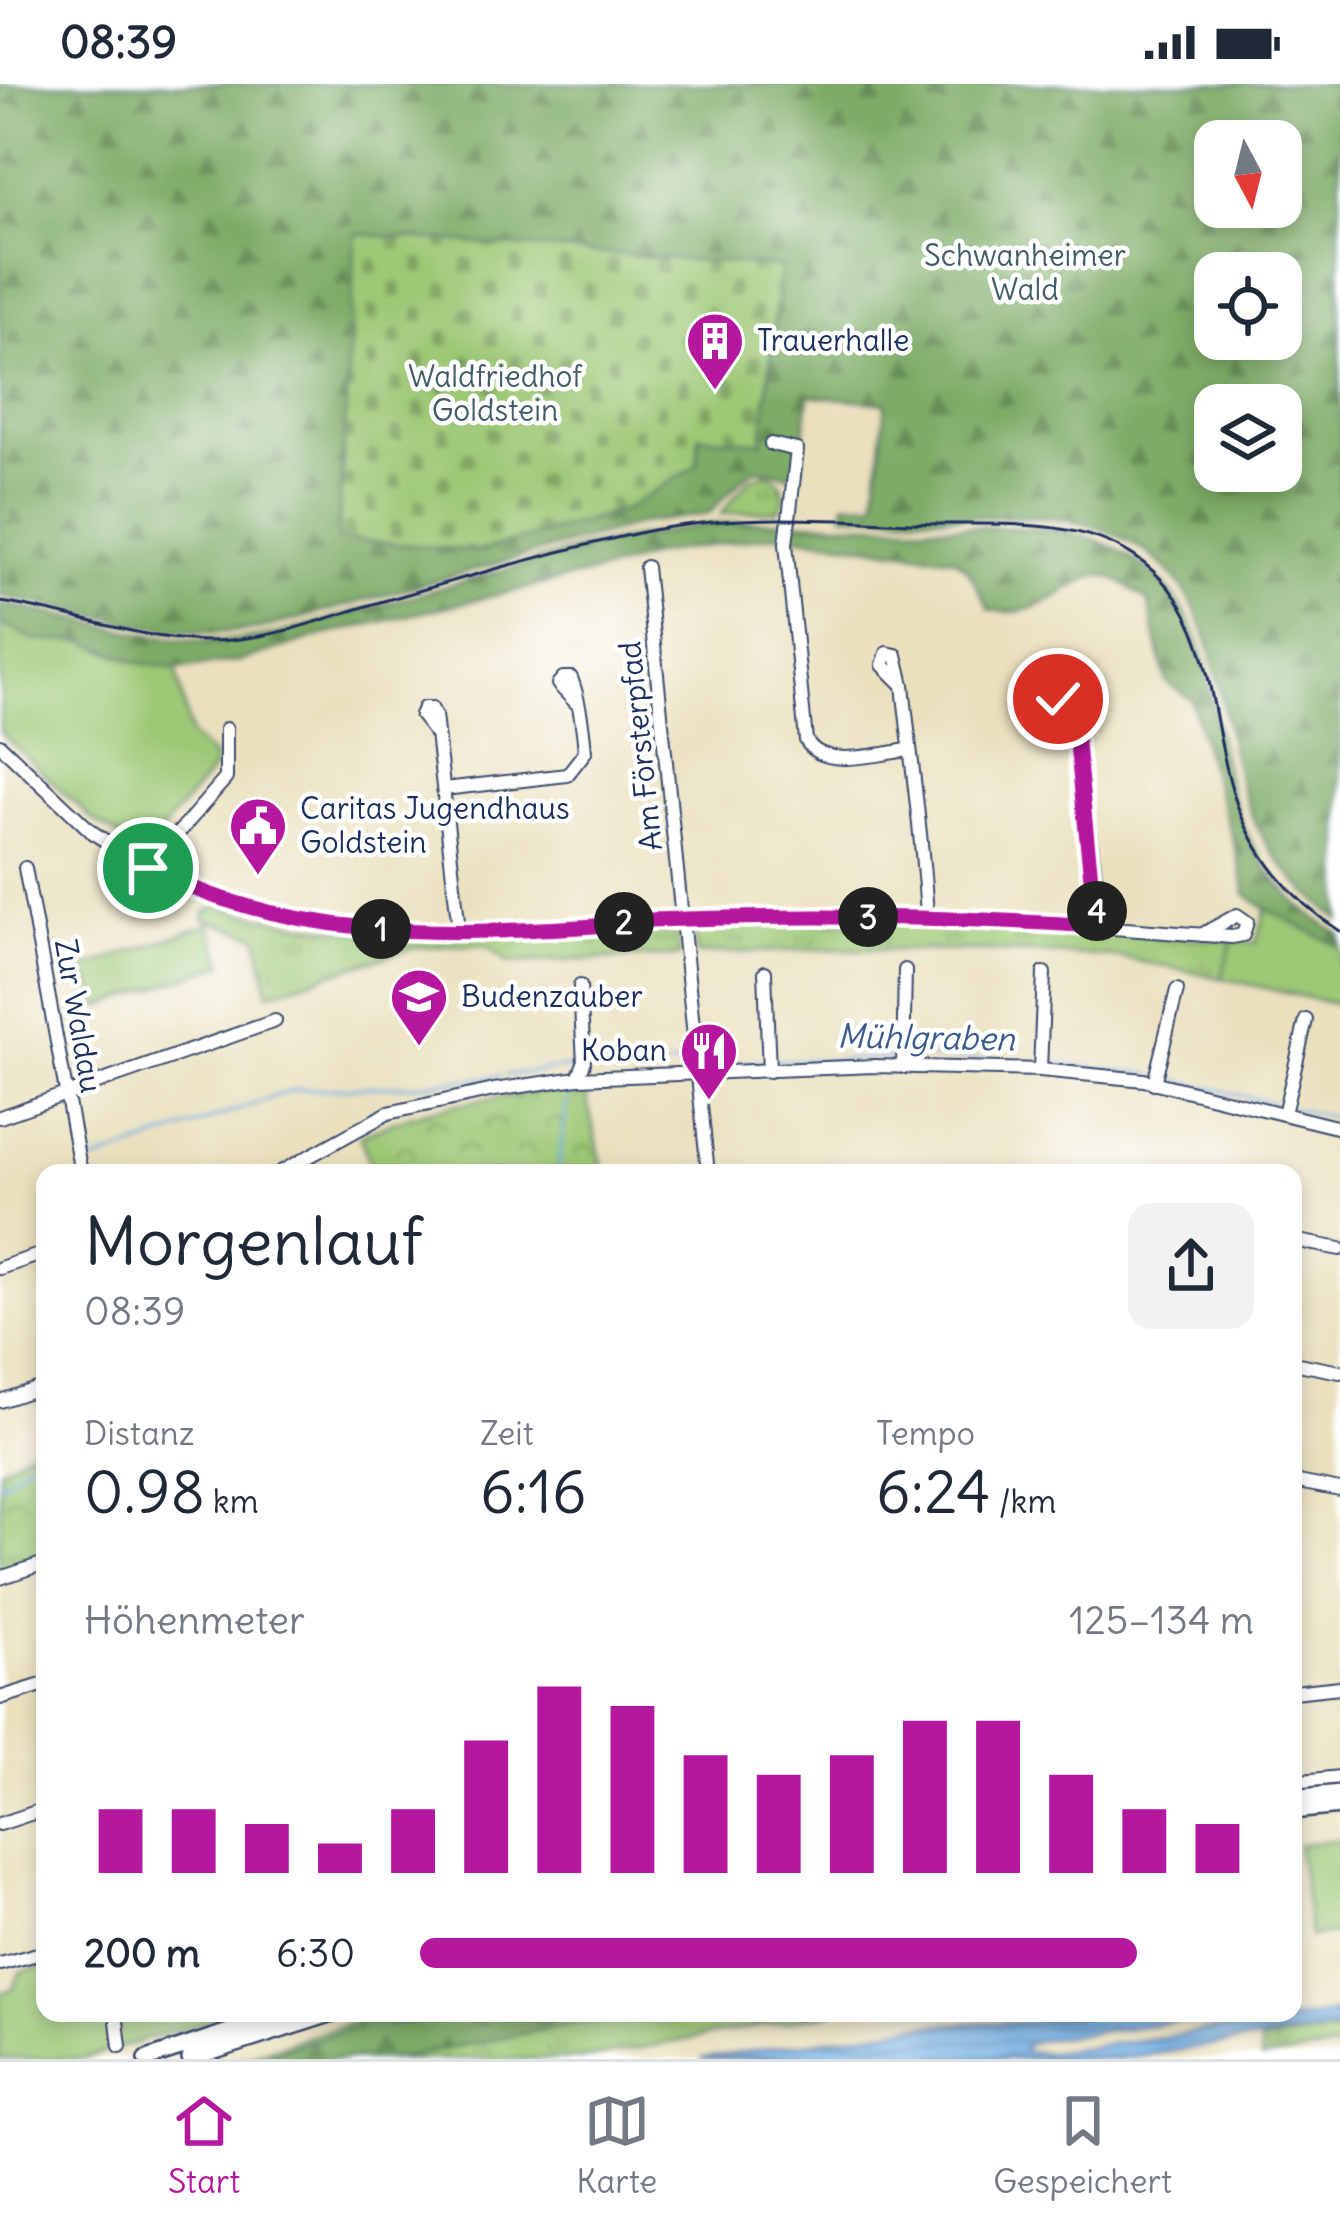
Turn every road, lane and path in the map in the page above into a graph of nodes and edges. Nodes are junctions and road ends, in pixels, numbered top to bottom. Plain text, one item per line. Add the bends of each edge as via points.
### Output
1 (771, 444) dead end
2 (646, 567) dead end
3 (903, 685) dead end
4 (578, 706) dead end
5 (226, 730) dead end
6 (436, 734) dead end
7 (1076, 735) dead end
8 (0, 746) edge
9 (909, 750) junction
10 (444, 788) junction
11 (25, 868) dead end
12 (148, 868) junction
13 (926, 917) junction
14 (683, 920) junction
15 (1096, 926) junction
16 (459, 930) junction
17 (1201, 935) dead end
18 (905, 970) dead end
19 (765, 972) dead end
20 (1044, 973) dead end
21 (580, 986) dead end
22 (1177, 990) dead end
23 (1306, 1020) dead end
24 (275, 1021) dead end
25 (903, 1061) junction
26 (1040, 1064) junction
27 (769, 1065) junction
28 (698, 1074) junction
29 (1156, 1077) junction
30 (578, 1078) junction
31 (67, 1094) junction
32 (1285, 1108) junction
33 (0, 1117) edge
34 (1340, 1128) edge
35 (79, 1164) edge
36 (297, 1164) edge
37 (707, 1164) edge
38 (1302, 1242) edge
39 (1340, 1249) edge
40 (36, 1256) edge
41 (0, 1268) edge
42 (1302, 1365) edge
43 (1340, 1372) edge
44 (36, 1389) edge
45 (0, 1401) edge
46 (1302, 1483) edge
47 (1340, 1490) edge
48 (36, 1566) edge
49 (0, 1578) edge
50 (36, 1687) edge
51 (1340, 1687) edge
52 (1302, 1691) edge
53 (0, 1698) edge
54 (1340, 1777) edge
55 (1302, 1781) edge
56 (1340, 1793) edge
57 (1302, 1797) edge
58 (1340, 1806) edge
59 (1302, 1810) edge
60 (36, 1812) edge
61 (0, 1824) edge
62 (36, 1954) edge
63 (0, 1964) edge
64 (117, 2022) edge
65 (259, 2022) edge
66 (305, 2022) edge
67 (120, 2046) dead end
68 (147, 2059) edge
69 (190, 2059) edge

1 - 9 street via 797,450 786,544 810,749 827,757
2 - 14 street, Am Försterpfad
3 - 9 street
4 - 10 street via 585,752 567,775
5 - 12 street via 226,778
6 - 10 street
7 - 15 street
8 - 12 street via 92,832
9 - 13 street
10 - 16 street
11 - 31 street, Zur Waldau
12 - 16 street via 280,918
13 - 14 street
13 - 15 street
14 - 16 street
14 - 28 street, Am Försterpfad
15 - 17 street
18 - 25 street
19 - 27 street
20 - 26 street
21 - 30 street
22 - 29 street
23 - 32 street
24 - 31 street
25 - 26 street
25 - 27 street
26 - 29 street
27 - 28 street
28 - 30 street
28 - 37 street, Am Försterpfad
29 - 32 street
30 - 36 street via 388,1113
31 - 33 street
31 - 35 street, Zur Waldau
32 - 34 street
38 - 39 street
40 - 41 street
42 - 43 street
44 - 45 street
46 - 47 street
48 - 49 street
50 - 53 street
51 - 52 street
54 - 55 street
56 - 57 main road
58 - 59 main road
60 - 61 street
62 - 63 street
64 - 67 street
65 - 68 main road
66 - 69 main road

